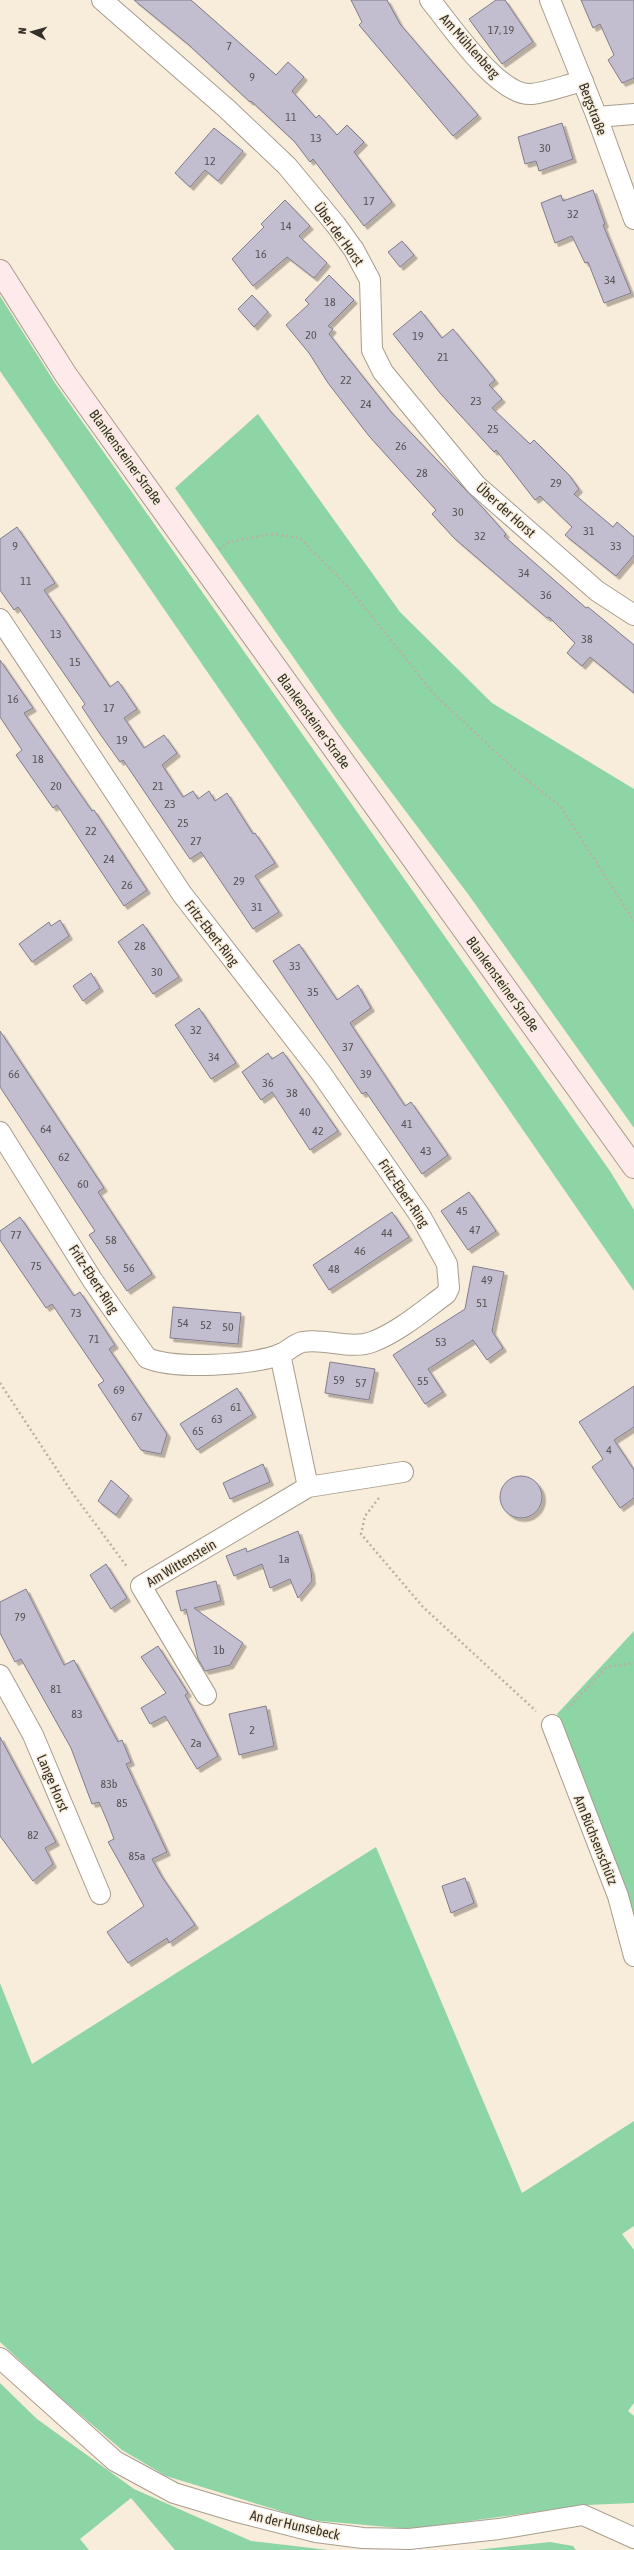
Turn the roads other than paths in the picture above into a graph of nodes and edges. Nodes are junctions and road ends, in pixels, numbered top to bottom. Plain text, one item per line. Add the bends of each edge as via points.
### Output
1 (102, 0) edge
2 (430, 0) edge
3 (550, 0) edge
4 (583, 81) junction
5 (634, 114) edge
6 (597, 116) junction
7 (634, 220) edge
8 (0, 271) edge
9 (634, 615) edge
10 (0, 619) edge
11 (0, 1132) edge
12 (634, 1167) edge
13 (280, 1354) junction
14 (403, 1472) dead end
15 (308, 1487) junction
16 (0, 1675) edge
17 (206, 1695) dead end
18 (552, 1725) road end
19 (100, 1894) dead end
20 (634, 1956) edge
21 (0, 2358) edge
22 (634, 2538) edge

1 - 9 street, Über der Horst via 227,109 287,166 336,225 354,250 370,280 372,350 384,372 476,485 597,591
2 - 4 street, Am Mühlenberg via 489,72 512,90 530,94
3 - 4 street, Bergstraße
4 - 6 street, Bergstraße
5 - 6 street
6 - 7 street, Bergstraße
8 - 12 main road, Blankensteiner Straße via 66,375
10 - 13 street, Fritz-Ebert-Ring via 182,894 321,1073 421,1217 447,1264 449,1288 446,1294 414,1318 380,1338 366,1343 302,1342
11 - 13 street, Fritz-Ebert-Ring via 94,1281 147,1358 161,1363 206,1364 250,1362
13 - 15 street
14 - 15 street, Am Wittenstein
15 - 17 street, Am Wittenstein via 141,1586
16 - 19 street, Lange Horst via 33,1734
18 - 20 street, Am Büchsenschütz via 618,1896
21 - 22 street, An der Hunsebeck via 115,2461 174,2493 234,2511 316,2532 363,2538 409,2539 499,2529 583,2515

